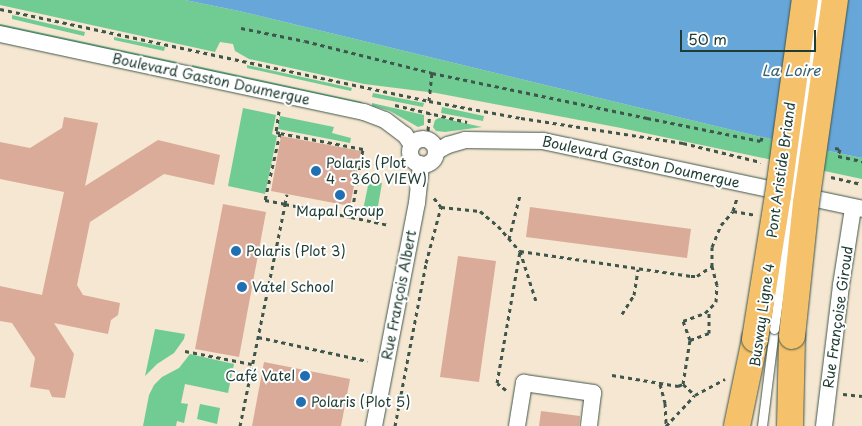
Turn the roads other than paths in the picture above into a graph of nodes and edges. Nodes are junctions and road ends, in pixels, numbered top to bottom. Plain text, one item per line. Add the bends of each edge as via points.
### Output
1 (805, 0) edge
2 (819, 0) edge
3 (834, 0) edge
4 (0, 34) edge
5 (425, 145) junction
6 (858, 209) edge
7 (774, 335) junction
8 (374, 426) edge
9 (517, 426) edge
10 (589, 426) edge
11 (737, 426) edge
12 (762, 426) edge
13 (790, 426) edge
14 (824, 426) edge

1 - 7 main road, Pont Aristide Briand, bridge via 778,196
2 - 7 lane, Busway Ligne 4, bridge
3 - 7 main road, bridge via 806,203
4 - 5 street, Boulevard Gaston Doumergue via 364,112 385,120
5 - 6 street, Boulevard Gaston Doumergue via 448,145 465,140 543,141
5 - 8 street, Rue François Albert via 412,157 422,164 417,203
6 - 14 street, Rue Françoise Giroud via 841,285
7 - 11 main road via 747,376
7 - 12 lane, Busway Ligne 4
7 - 13 main road
9 - 10 street via 524,383 593,393

